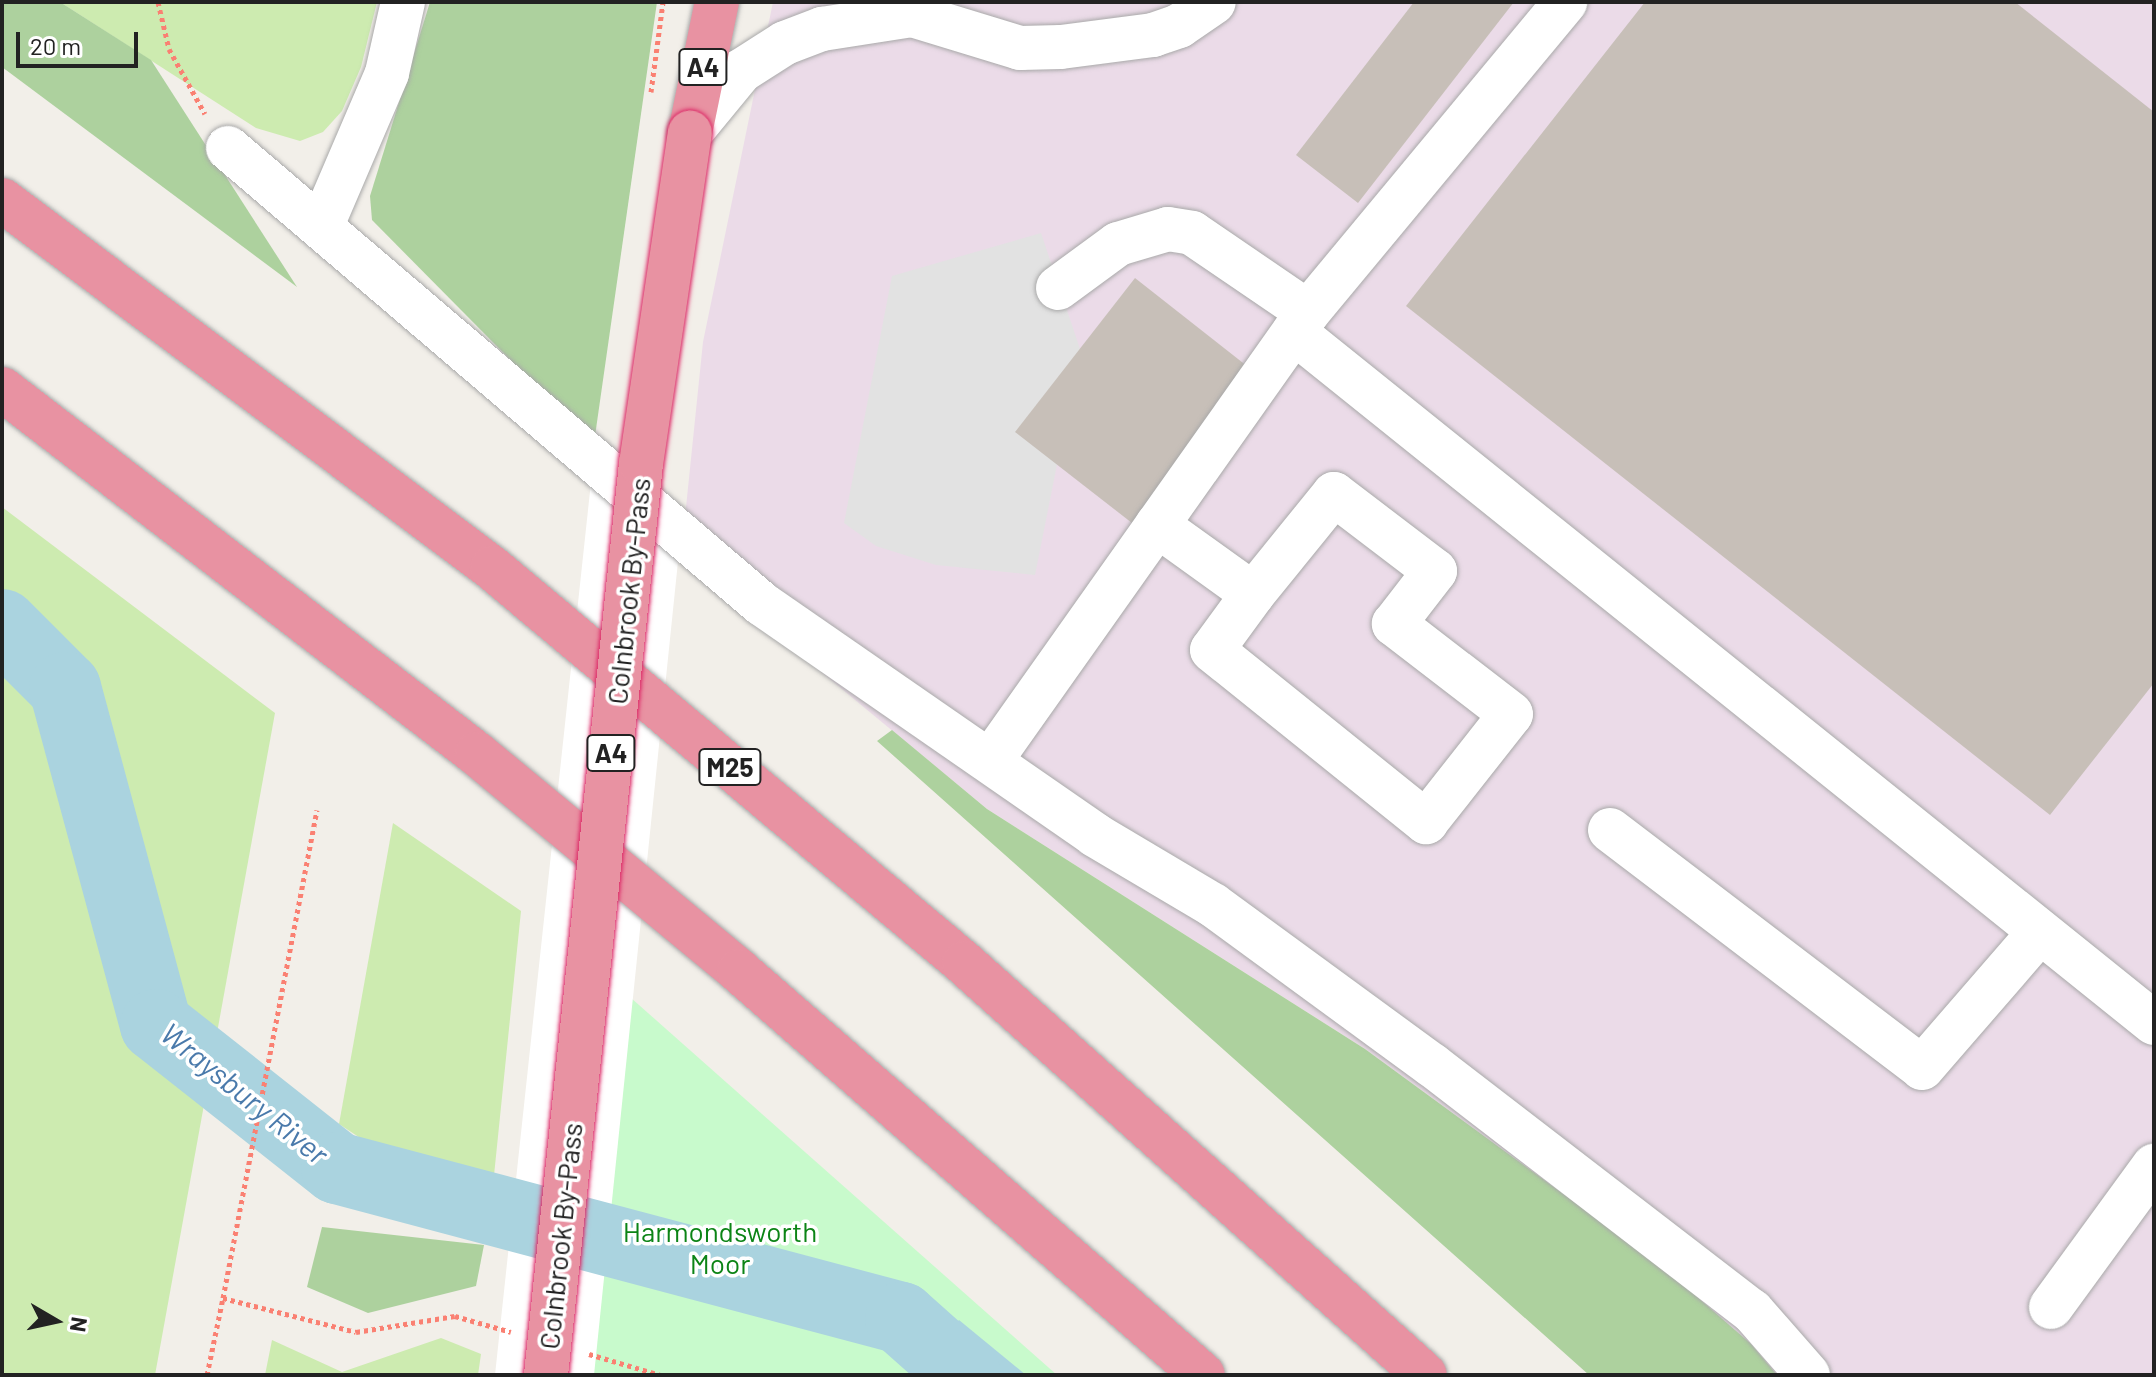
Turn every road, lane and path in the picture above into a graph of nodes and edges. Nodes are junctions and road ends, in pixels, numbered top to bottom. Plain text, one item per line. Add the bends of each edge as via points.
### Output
1 (158, 2) edge
2 (403, 2) edge
3 (717, 2) edge
4 (1214, 2) edge
5 (1565, 2) edge
6 (906, 9) edge
7 (690, 133) junction
8 (228, 148) joint
9 (2, 200) edge
10 (322, 225) junction
11 (1058, 288) dead end
12 (1301, 322) junction
13 (2, 389) edge
14 (1157, 525) junction
15 (1253, 594) junction
16 (991, 760) junction
17 (317, 810) dead end
18 (1610, 830) dead end
19 (2040, 932) junction
20 (2154, 1023) edge
21 (2154, 1166) edge
22 (223, 1298) junction
23 (2051, 1307) dead end
24 (514, 1333) dead end
25 (560, 1362) edge
26 (207, 1375) edge
27 (661, 1375) edge
28 (1203, 1375) edge
29 (1425, 1375) edge
30 (1808, 1375) edge

1 - 8 path via 169,49
2 - 10 street via 387,73
3 - 7 highway, Colnbrook By-Pass / A4
4 - 6 street via 1179,26 1153,35 1020,48
5 - 12 street
6 - 7 street via 785,43 741,71
7 - 25 highway, Colnbrook By-Pass / A4, bridge via 641,464
8 - 10 street
9 - 29 highway, M25 via 492,568 964,963
10 - 16 street via 762,604
11 - 12 street via 1118,244 1168,229 1192,233
12 - 14 street
12 - 19 street
13 - 28 highway via 489,763 751,981
14 - 15 street
14 - 16 street
15 - 15 street via 1212,650 1426,822 1511,714 1394,624 1435,571 1334,494
16 - 30 street via 1095,835 1213,905 1432,1065 1752,1311
17 - 22 path
18 - 19 street via 1922,1068
19 - 20 street
21 - 23 street
22 - 24 path via 356,1332 455,1316
22 - 26 path
25 - 27 path

